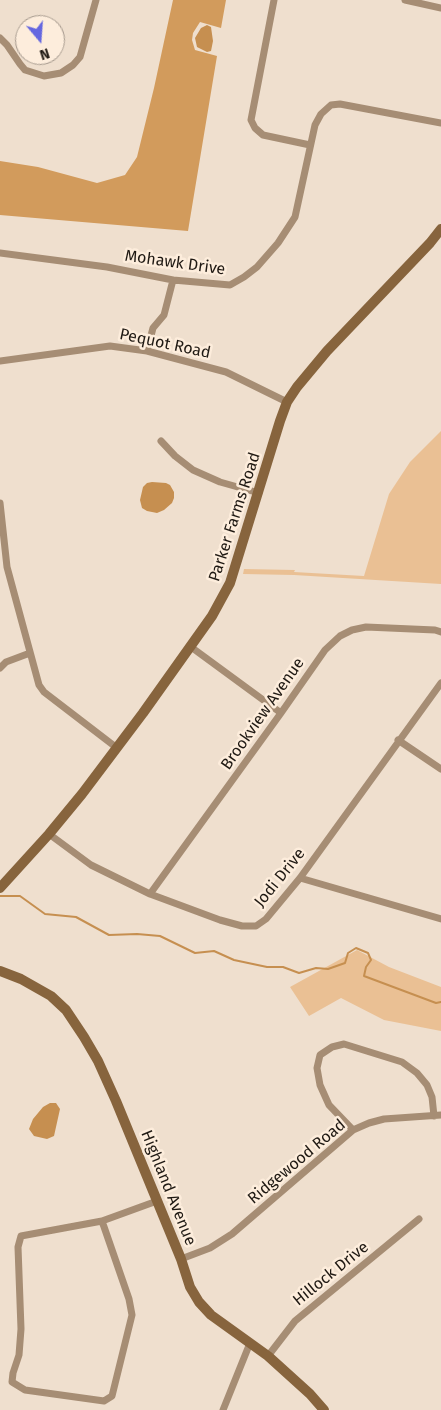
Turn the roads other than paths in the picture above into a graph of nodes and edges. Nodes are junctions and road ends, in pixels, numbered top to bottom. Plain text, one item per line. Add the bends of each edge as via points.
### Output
1 (96, 0) edge
2 (274, 0) edge
3 (405, 0) edge
4 (441, 8) edge
5 (0, 38) edge
6 (441, 123) edge
7 (310, 145) junction
8 (441, 229) edge
9 (0, 253) edge
10 (173, 280) junction
11 (147, 351) junction
12 (0, 361) edge
13 (288, 402) junction
14 (161, 442) dead end
15 (259, 493) junction
16 (0, 503) edge
17 (3, 557) edge
18 (441, 632) edge
19 (191, 647) junction
20 (30, 653) junction
21 (0, 668) edge
22 (441, 683) edge
23 (281, 713) junction
24 (398, 740) junction
25 (117, 748) junction
26 (441, 769) edge
27 (49, 834) junction
28 (300, 878) junction
29 (0, 888) edge
30 (150, 894) junction
31 (441, 919) edge
32 (0, 971) edge
33 (438, 1115) edge
34 (353, 1130) junction
35 (157, 1201) junction
36 (419, 1219) dead end
37 (102, 1221) junction
38 (181, 1259) junction
39 (250, 1343) junction
40 (268, 1356) junction
41 (223, 1410) edge
42 (324, 1410) edge

1 - 5 street via 80,57 61,73 44,76 25,70
2 - 7 street via 251,120 263,135
3 - 4 street
6 - 7 street, Mohawk Drive via 331,104 315,125
7 - 10 street, Mohawk Drive via 295,217 257,267 230,285
8 - 13 street, Parker Farms Road via 306,375
9 - 10 street, Mohawk Drive via 107,266
10 - 11 street via 164,314 153,328
11 - 12 street, Pequot Road via 110,346
11 - 13 street, Pequot Road via 226,372
13 - 15 street, Parker Farms Road
14 - 15 street via 193,470
15 - 19 street, Parker Farms Road via 230,584
16 - 17 street
17 - 20 street
18 - 23 street, Brookview Avenue via 366,626 340,636 325,650
19 - 23 street
19 - 25 street, Parker Farms Road
20 - 21 street via 6,662
20 - 25 street via 44,692
22 - 24 street, Jodi Drive
23 - 30 street, Brookview Avenue
24 - 26 street
24 - 28 street, Jodi Drive
25 - 27 street, Parker Farms Road
27 - 29 street, Parker Farms Road
27 - 30 street, Jodi Drive via 91,865
28 - 30 street, Jodi Drive via 266,919 256,926 227,922
28 - 31 street
32 - 35 street, Highland Avenue via 46,992 78,1027 110,1086
33 - 34 street, Ridgewood Road via 384,1119
33 - 34 street via 427,1085 417,1073 402,1062 344,1044 320,1054 317,1068 329,1105
34 - 38 street, Ridgewood Road via 232,1234 210,1248
35 - 37 street
35 - 38 street, Highland Avenue
36 - 40 street, Hillock Drive via 295,1321
37 - 37 street via 132,1315 112,1396 104,1401 25,1390 12,1382 21,1329 18,1247 22,1236
38 - 39 street, Highland Avenue via 190,1287 199,1302 211,1315
39 - 40 street, Highland Avenue
39 - 41 street
40 - 42 street, Highland Avenue

